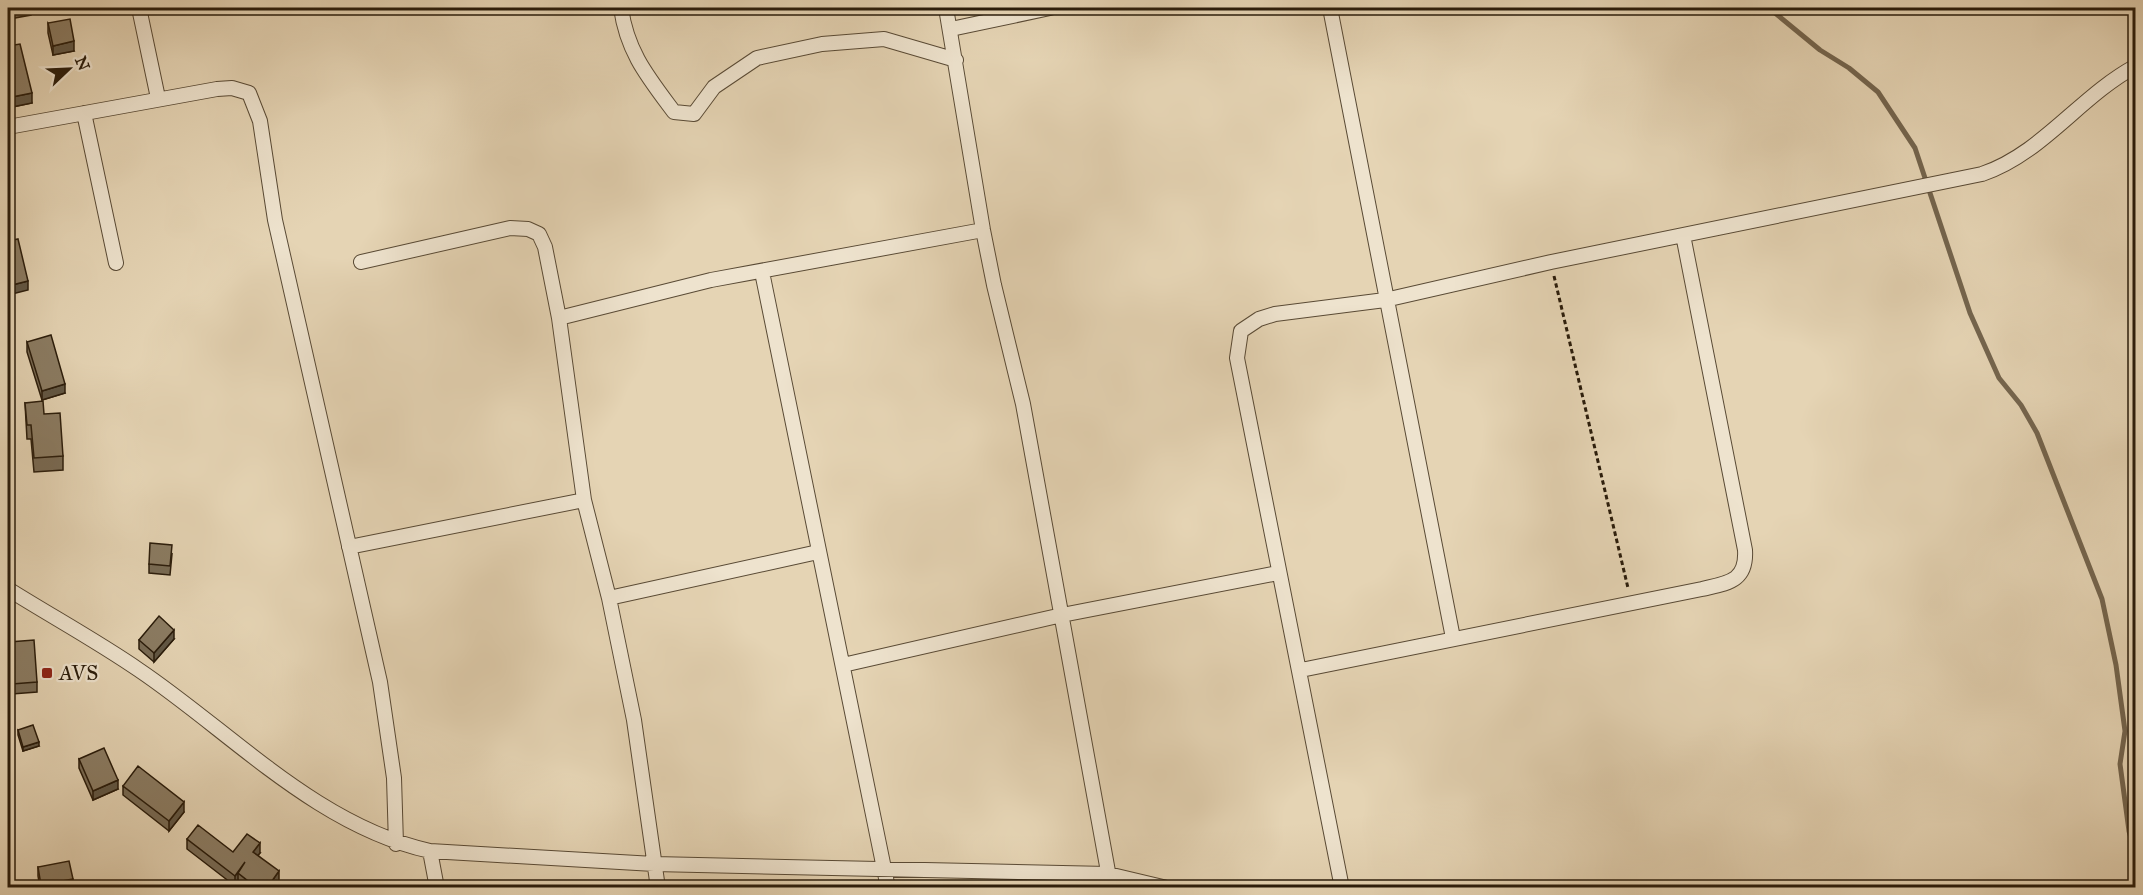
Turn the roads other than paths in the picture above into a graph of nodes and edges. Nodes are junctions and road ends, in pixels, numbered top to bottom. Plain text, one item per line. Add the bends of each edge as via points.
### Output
1 (139, 8) edge
2 (621, 8) edge
3 (946, 8) edge
4 (1050, 8) edge
5 (1330, 8) edge
6 (951, 29) junction
7 (956, 60) junction
8 (2136, 66) edge
9 (158, 98) junction
10 (84, 113) junction
11 (8, 127) edge
12 (983, 230) junction
13 (1683, 235) junction
14 (116, 262) dead end
15 (361, 262) dead end
16 (762, 272) junction
17 (1385, 300) junction
18 (560, 318) junction
19 (584, 500) junction
20 (349, 547) junction
21 (818, 552) junction
22 (1278, 573) junction
23 (8, 589) edge
24 (609, 598) junction
25 (1062, 615) junction
26 (1453, 638) junction
27 (843, 665) junction
28 (1301, 669) junction
29 (396, 843) junction
30 (430, 851) junction
31 (654, 864) junction
32 (885, 870) junction
33 (1110, 881) edge
34 (437, 888) edge
35 (658, 888) edge
36 (888, 888) edge
37 (1167, 888) edge
38 (1342, 888) edge

1 - 9 street
2 - 7 street via 624,30 639,65 674,112 694,114 714,87 757,58 822,44 884,39
3 - 6 street
4 - 6 street
5 - 17 street
6 - 7 street
7 - 12 street
8 - 13 street via 2109,82 2032,146 1996,170 1920,189
9 - 10 street
9 - 20 street via 232,88 242,89 253,97 275,220
10 - 11 street
10 - 14 street
12 - 16 street
12 - 25 street via 1023,404
13 - 17 street
13 - 26 street via 1746,557 1739,575 1731,582
15 - 18 street via 510,228 528,229 539,234 546,247
16 - 18 street via 711,280
16 - 21 street
17 - 22 street via 1275,314 1241,331 1237,358
17 - 26 street
18 - 19 street
19 - 20 street
19 - 24 street
20 - 29 street via 390,736
21 - 24 street
21 - 27 street
22 - 25 street
22 - 28 street
23 - 29 street via 140,670 296,790
24 - 31 street via 634,720
25 - 27 street
25 - 33 street
26 - 28 street
27 - 32 street
28 - 38 street
29 - 30 street
30 - 31 street
30 - 34 street
31 - 32 street
31 - 35 street
32 - 33 street
32 - 36 street
33 - 37 street

